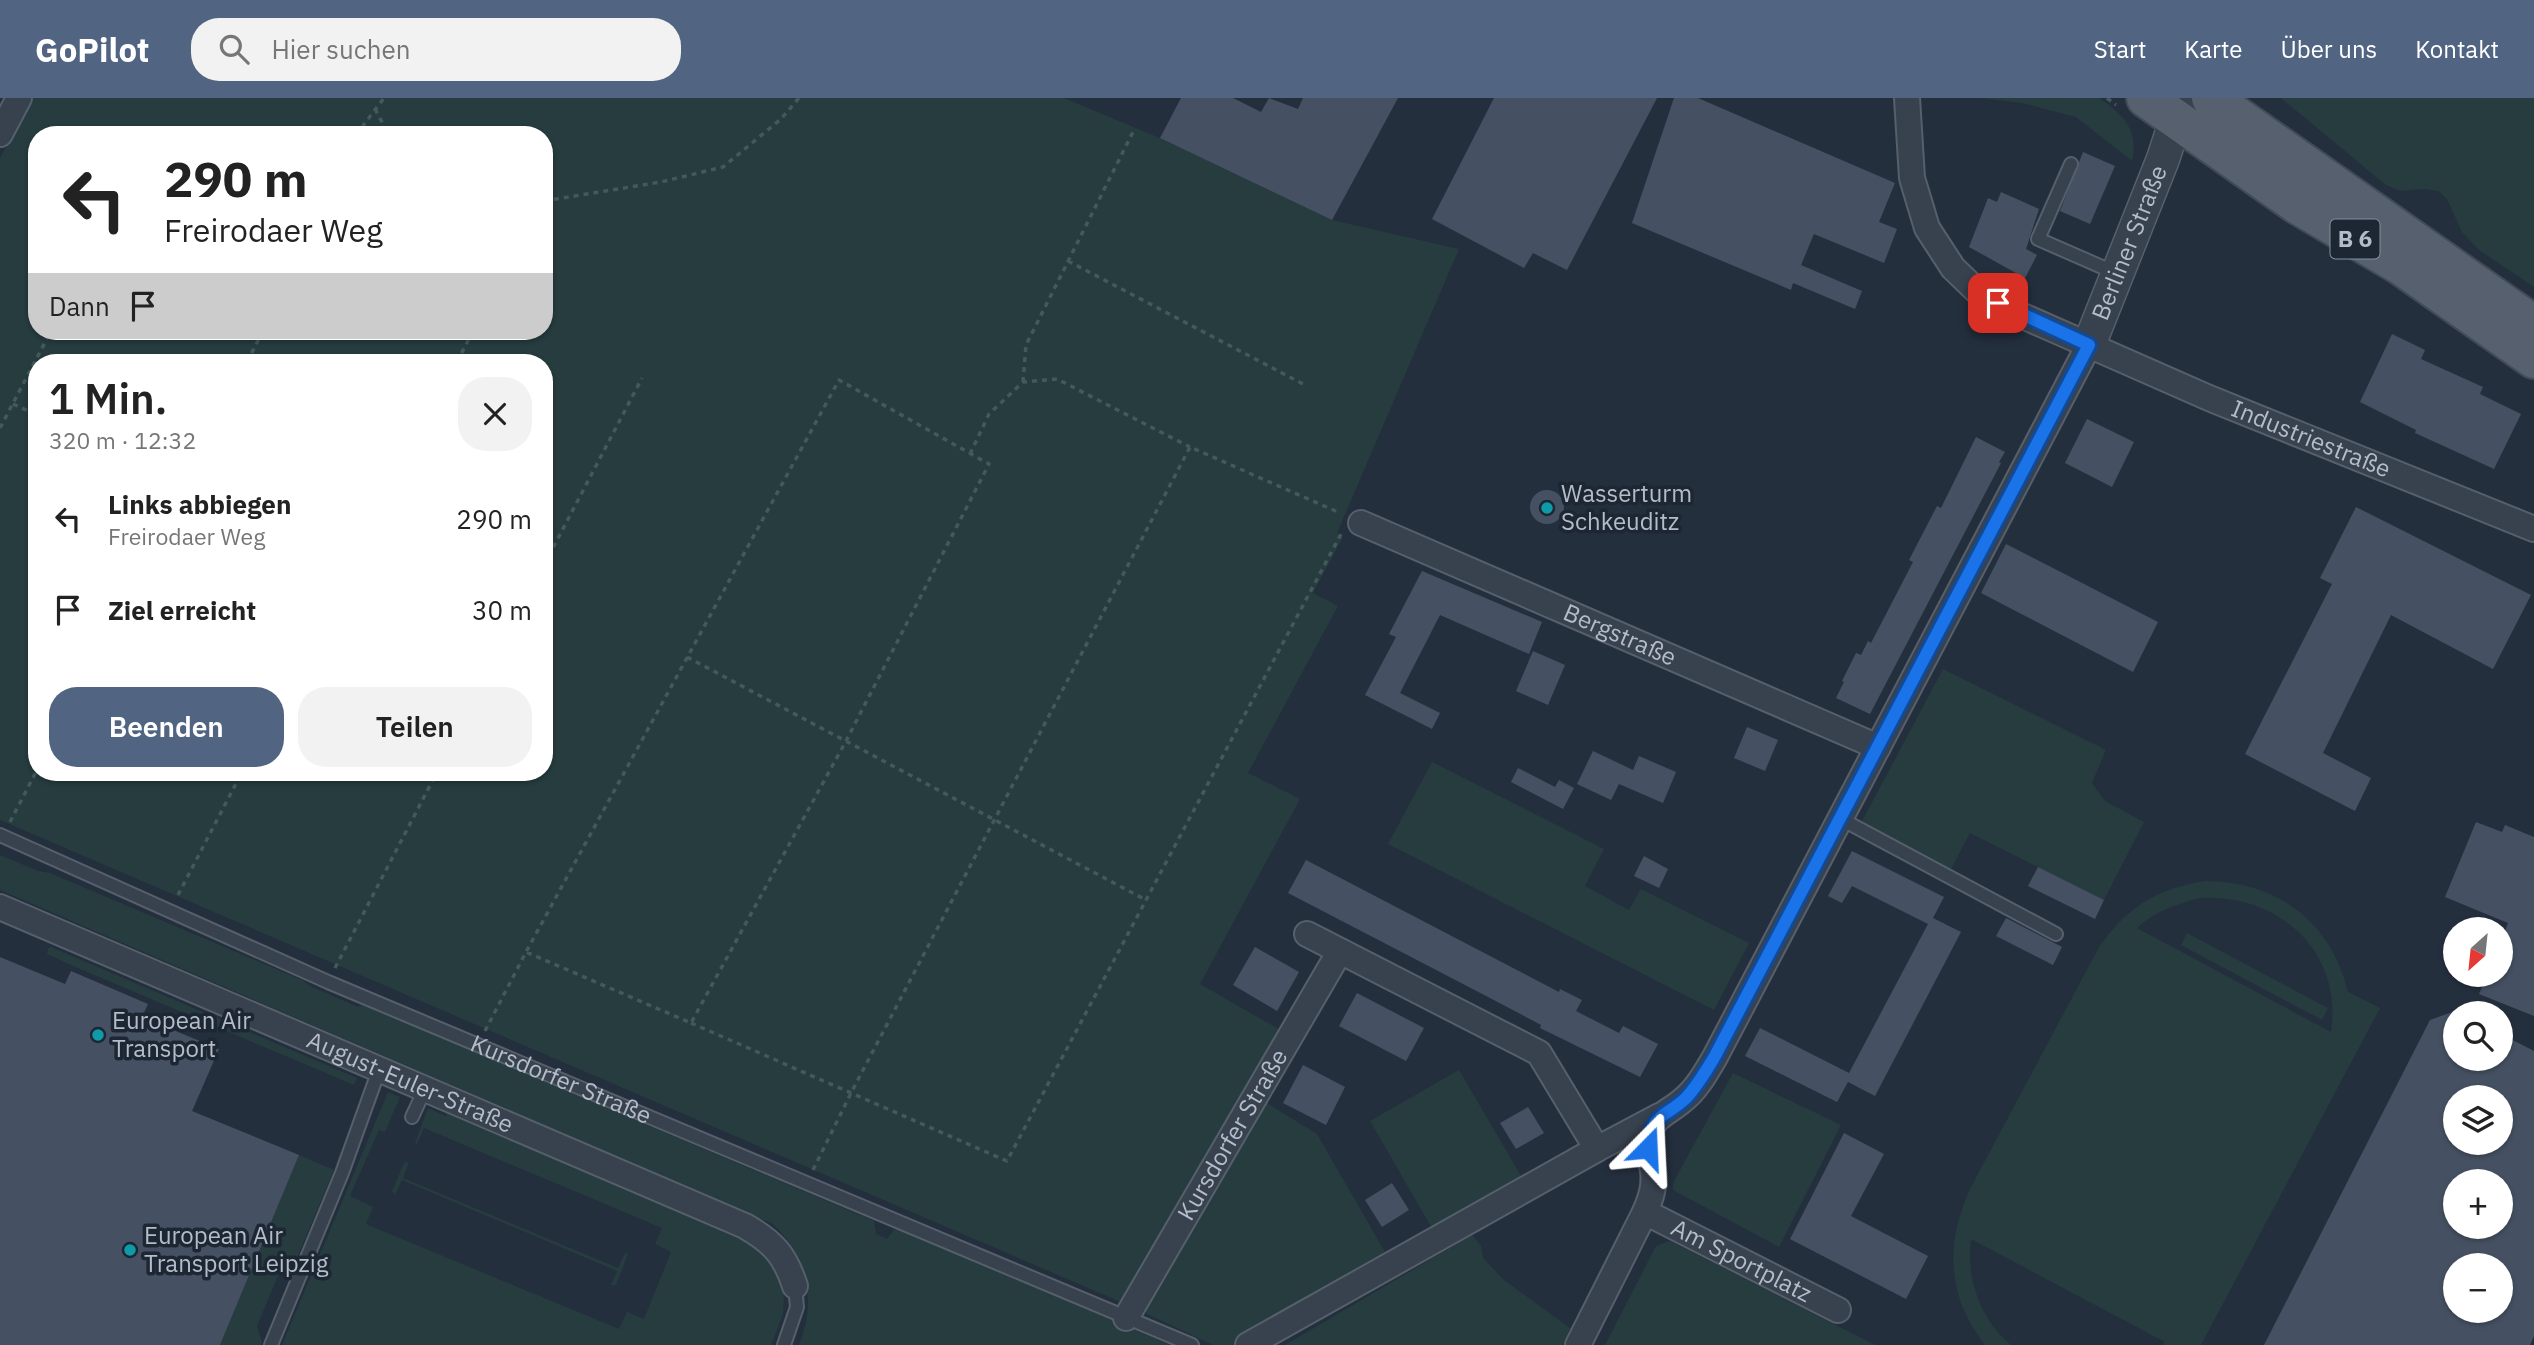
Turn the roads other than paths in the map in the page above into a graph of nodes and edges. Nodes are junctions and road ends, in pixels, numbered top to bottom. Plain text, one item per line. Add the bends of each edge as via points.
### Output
1 (19, 98) edge
2 (1906, 98) edge
3 (2146, 98) edge
4 (2211, 98) edge
5 (2180, 108) edge
6 (0, 134) edge
7 (2071, 164) dead end
8 (2118, 274) junction
9 (2534, 326) edge
10 (2089, 345) junction
11 (2534, 359) edge
12 (1361, 523) road end
13 (2534, 529) edge
14 (1878, 747) junction
15 (1841, 819) junction
16 (1, 836) edge
17 (0, 907) edge
18 (1307, 934) dead end
19 (2056, 934) dead end
20 (1340, 951) junction
21 (379, 1070) junction
22 (425, 1089) junction
23 (1659, 1116) junction
24 (412, 1117) dead end
25 (1597, 1149) junction
26 (1645, 1212) junction
27 (795, 1286) joint
28 (1838, 1310) dead end
29 (1126, 1318) junction
30 (271, 1345) edge
31 (784, 1345) edge
32 (1192, 1345) edge
33 (1248, 1345) edge
34 (1578, 1345) edge

1 - 6 street
2 - 10 street, Industriestraße via 1912,178 1927,228 1953,268 1980,293
3 - 5 main road, B 6
4 - 9 main road, B 6
5 - 8 street, Berliner Straße
5 - 11 main road, B 6 via 2298,205 2400,265
7 - 8 lane via 2038,239
8 - 10 street, Berliner Straße
10 - 13 street, Industriestraße
10 - 14 street, Berliner Straße
12 - 14 street, Bergstraße
14 - 15 street, Berliner Straße
15 - 19 lane
15 - 23 street, Berliner Straße via 1700,1082 1684,1100
16 - 29 lane, Kursdorfer Straße via 328,982
17 - 21 street, August-Euler-Straße
18 - 20 street
20 - 25 street via 1539,1053
20 - 29 street, Kursdorfer Straße
21 - 22 street, August-Euler-Straße
21 - 30 lane
22 - 24 lane
22 - 27 street, August-Euler-Straße via 745,1226 779,1252
23 - 25 street
23 - 26 street via 1649,1132 1653,1191
25 - 33 street
26 - 28 street, Am Sportplatz
26 - 34 street
27 - 31 lane via 797,1307
29 - 32 lane, Kursdorfer Straße

